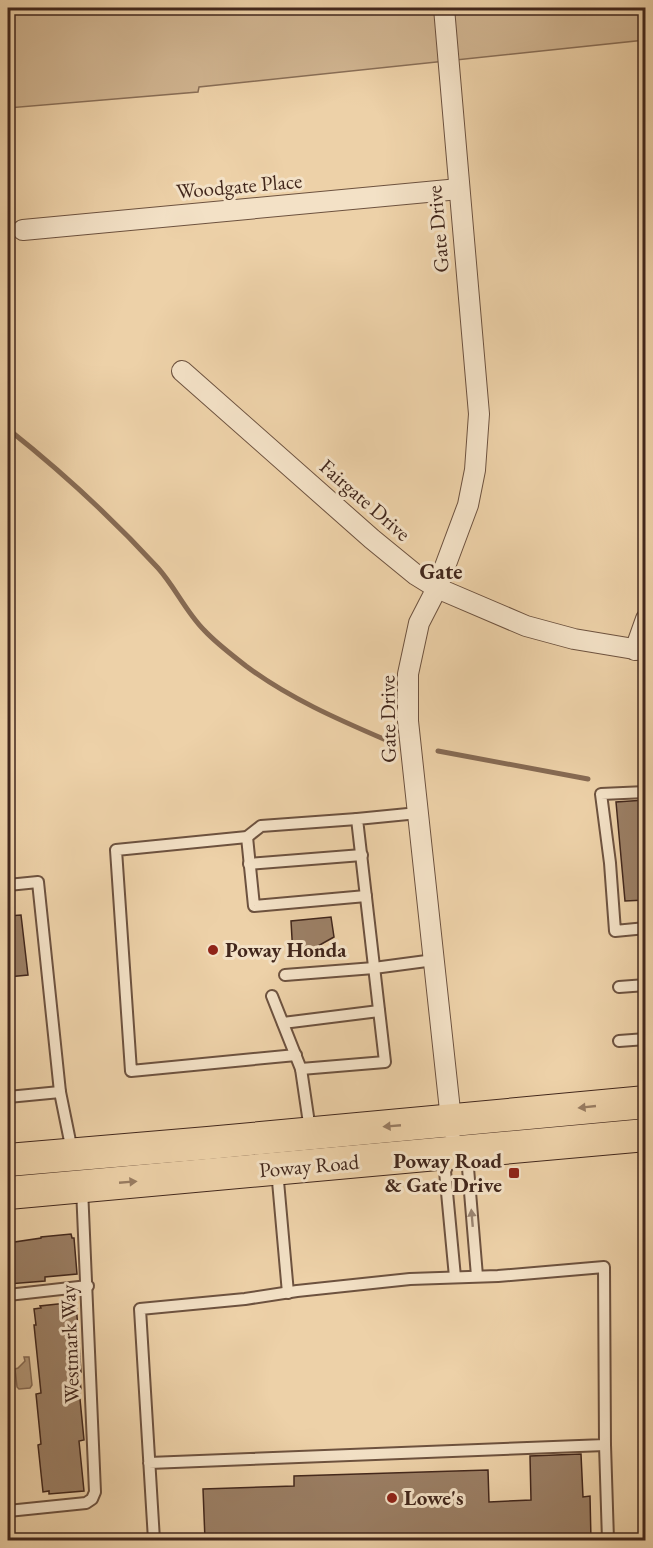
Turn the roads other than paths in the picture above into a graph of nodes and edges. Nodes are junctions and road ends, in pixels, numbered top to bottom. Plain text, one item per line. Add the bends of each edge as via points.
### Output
1 (444, 8) edge
2 (459, 189) junction
3 (23, 230) dead end
4 (182, 371) dead end
5 (437, 588) junction
6 (645, 619) edge
7 (640, 651) edge
8 (645, 792) edge
9 (418, 813) junction
10 (357, 819) junction
11 (247, 837) junction
12 (362, 855) junction
13 (249, 864) junction
14 (8, 885) edge
15 (366, 896) junction
16 (645, 928) edge
17 (434, 960) junction
18 (374, 968) junction
19 (285, 975) dead end
20 (645, 985) edge
21 (619, 987) dead end
22 (272, 996) dead end
23 (379, 1011) junction
24 (283, 1023) junction
25 (645, 1039) edge
26 (620, 1041) dead end
27 (296, 1055) junction
28 (302, 1069) junction
29 (60, 1092) junction
30 (8, 1097) edge
31 (645, 1102) edge
32 (451, 1120) junction
33 (310, 1134) junction
34 (645, 1135) edge
35 (208, 1143) junction
36 (454, 1152) junction
37 (73, 1154) junction
38 (8, 1160) edge
39 (277, 1169) junction
40 (8, 1177) edge
41 (82, 1186) junction
42 (8, 1193) edge
43 (477, 1276) junction
44 (455, 1277) junction
45 (88, 1286) junction
46 (288, 1293) junction
47 (8, 1295) edge
48 (605, 1445) junction
49 (149, 1463) junction
50 (8, 1511) edge
51 (154, 1540) edge
52 (608, 1540) edge

1 - 2 street, Gate Drive
2 - 3 street, Woodgate Place
2 - 5 street, Gate Drive via 479,414 468,505
4 - 5 street, Fairgate Drive via 372,539
5 - 7 street, Fairgate Drive via 526,626
5 - 9 street, Gate Drive via 419,623 408,674 408,721
6 - 7 street
8 - 16 lane via 601,794 615,931
9 - 10 lane
9 - 17 street, Gate Drive
10 - 11 lane via 261,826
10 - 12 lane
11 - 13 lane
11 - 27 lane via 116,850 131,1071
12 - 13 lane
12 - 15 lane
13 - 15 lane via 254,906
14 - 29 lane via 38,882
15 - 18 lane
17 - 18 lane
17 - 32 street, Gate Drive
18 - 19 lane
18 - 23 lane
20 - 21 lane
22 - 24 lane
23 - 24 lane
23 - 28 lane via 385,1062
24 - 27 lane
25 - 26 lane
27 - 28 lane
28 - 33 lane
29 - 30 lane
29 - 37 lane
31 -> 32 main road, Poway Road
32 -> 33 main road, Poway Road
32 - 36 street, Gate Drive
33 - 35 main road, Poway Road
34 - 36 main road, Poway Road
35 - 37 main road, Poway Road
35 - 41 main road via 172,1156 90,1165 84,1170
36 - 39 main road, Poway Road
43 -> 36 lane via 468,1168
36 - 44 lane via 445,1171
37 - 38 main road, Poway Road
37 - 40 main road via 57,1172
41 -> 39 main road, Poway Road
39 - 46 lane
41 - 42 main road, Poway Road
41 - 45 lane, Westmark Way
43 - 44 lane
43 - 48 lane via 604,1267
44 - 46 lane
45 - 47 lane
45 - 50 lane, Westmark Way via 95,1492 86,1503
46 - 49 lane via 140,1309
48 - 49 lane
48 - 52 lane
49 - 51 lane

